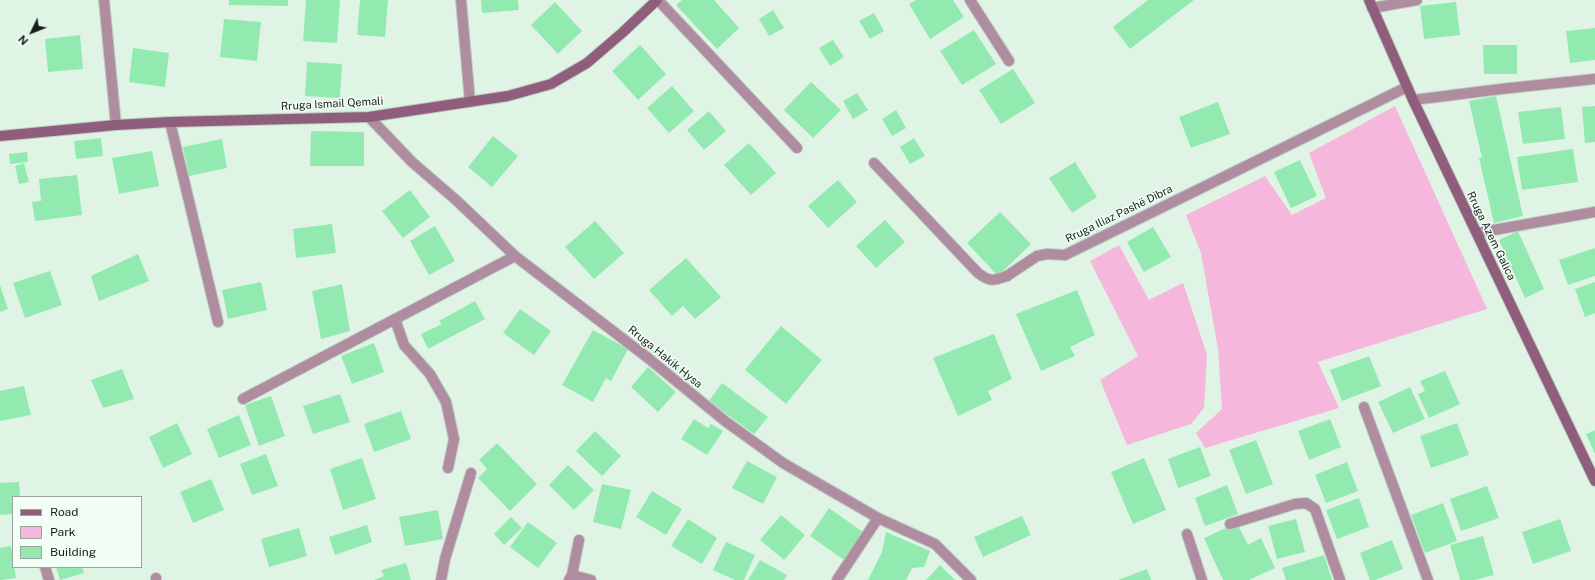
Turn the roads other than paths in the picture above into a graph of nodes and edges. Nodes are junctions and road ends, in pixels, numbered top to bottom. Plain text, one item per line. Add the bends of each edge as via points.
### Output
1 (104, 0) edge
2 (461, 0) edge
3 (658, 0) edge
4 (970, 0) edge
5 (1417, 0) edge
6 (1371, 4) edge
7 (1009, 61) dead end
8 (1595, 79) edge
9 (1407, 87) junction
10 (1413, 100) junction
11 (470, 102) junction
12 (369, 117) junction
13 (170, 122) junction
14 (116, 125) junction
15 (0, 136) edge
16 (798, 148) dead end
17 (874, 163) dead end
18 (1595, 212) edge
19 (1477, 233) junction
20 (515, 256) junction
21 (395, 319) junction
22 (218, 322) dead end
23 (243, 400) dead end
24 (1364, 407) dead end
25 (448, 468) dead end
26 (471, 473) dead end
27 (1595, 481) edge
28 (878, 518) junction
29 (1230, 524) dead end
30 (1187, 534) dead end
31 (579, 540) dead end
32 (45, 568) edge
33 (571, 578) edge
34 (49, 580) edge
35 (441, 580) edge
36 (590, 580) edge
37 (837, 580) edge
38 (971, 580) edge
39 (1202, 580) edge
40 (1340, 580) edge
41 (1428, 580) edge

1 - 14 street
2 - 11 street
3 - 11 street, Rruga Ismail Qemali via 587,63 551,84 508,96
3 - 16 street
4 - 7 street
5 - 6 street
6 - 9 street, Rruga Azem Galica
8 - 10 street
9 - 10 street, Rruga Azem Galica
9 - 17 street, Rruga Iliaz Pashë Dibra via 1065,254 1037,256 1007,276 994,280 986,279 978,273
10 - 19 street, Rruga Azem Galica
11 - 12 street, Rruga Ismail Qemali
12 - 13 street, Rruga Ismail Qemali
12 - 20 street, Rruga Hakik Hysa via 412,162
13 - 14 street, Rruga Ismail Qemali
13 - 22 street
14 - 15 street, Rruga Ismail Qemali
18 - 19 street
19 - 27 street, Rruga Azem Galica
20 - 21 street
20 - 28 street, Rruga Hakik Hysa via 725,421 783,463
21 - 23 street
21 - 25 street via 404,345 430,374 446,402 454,439
24 - 41 street
26 - 35 street
28 - 37 street
28 - 38 street, Rruga Hakik Hysa via 935,544
29 - 40 street via 1306,503 1315,509
30 - 39 street
31 - 33 street
32 - 34 street
33 - 36 street

